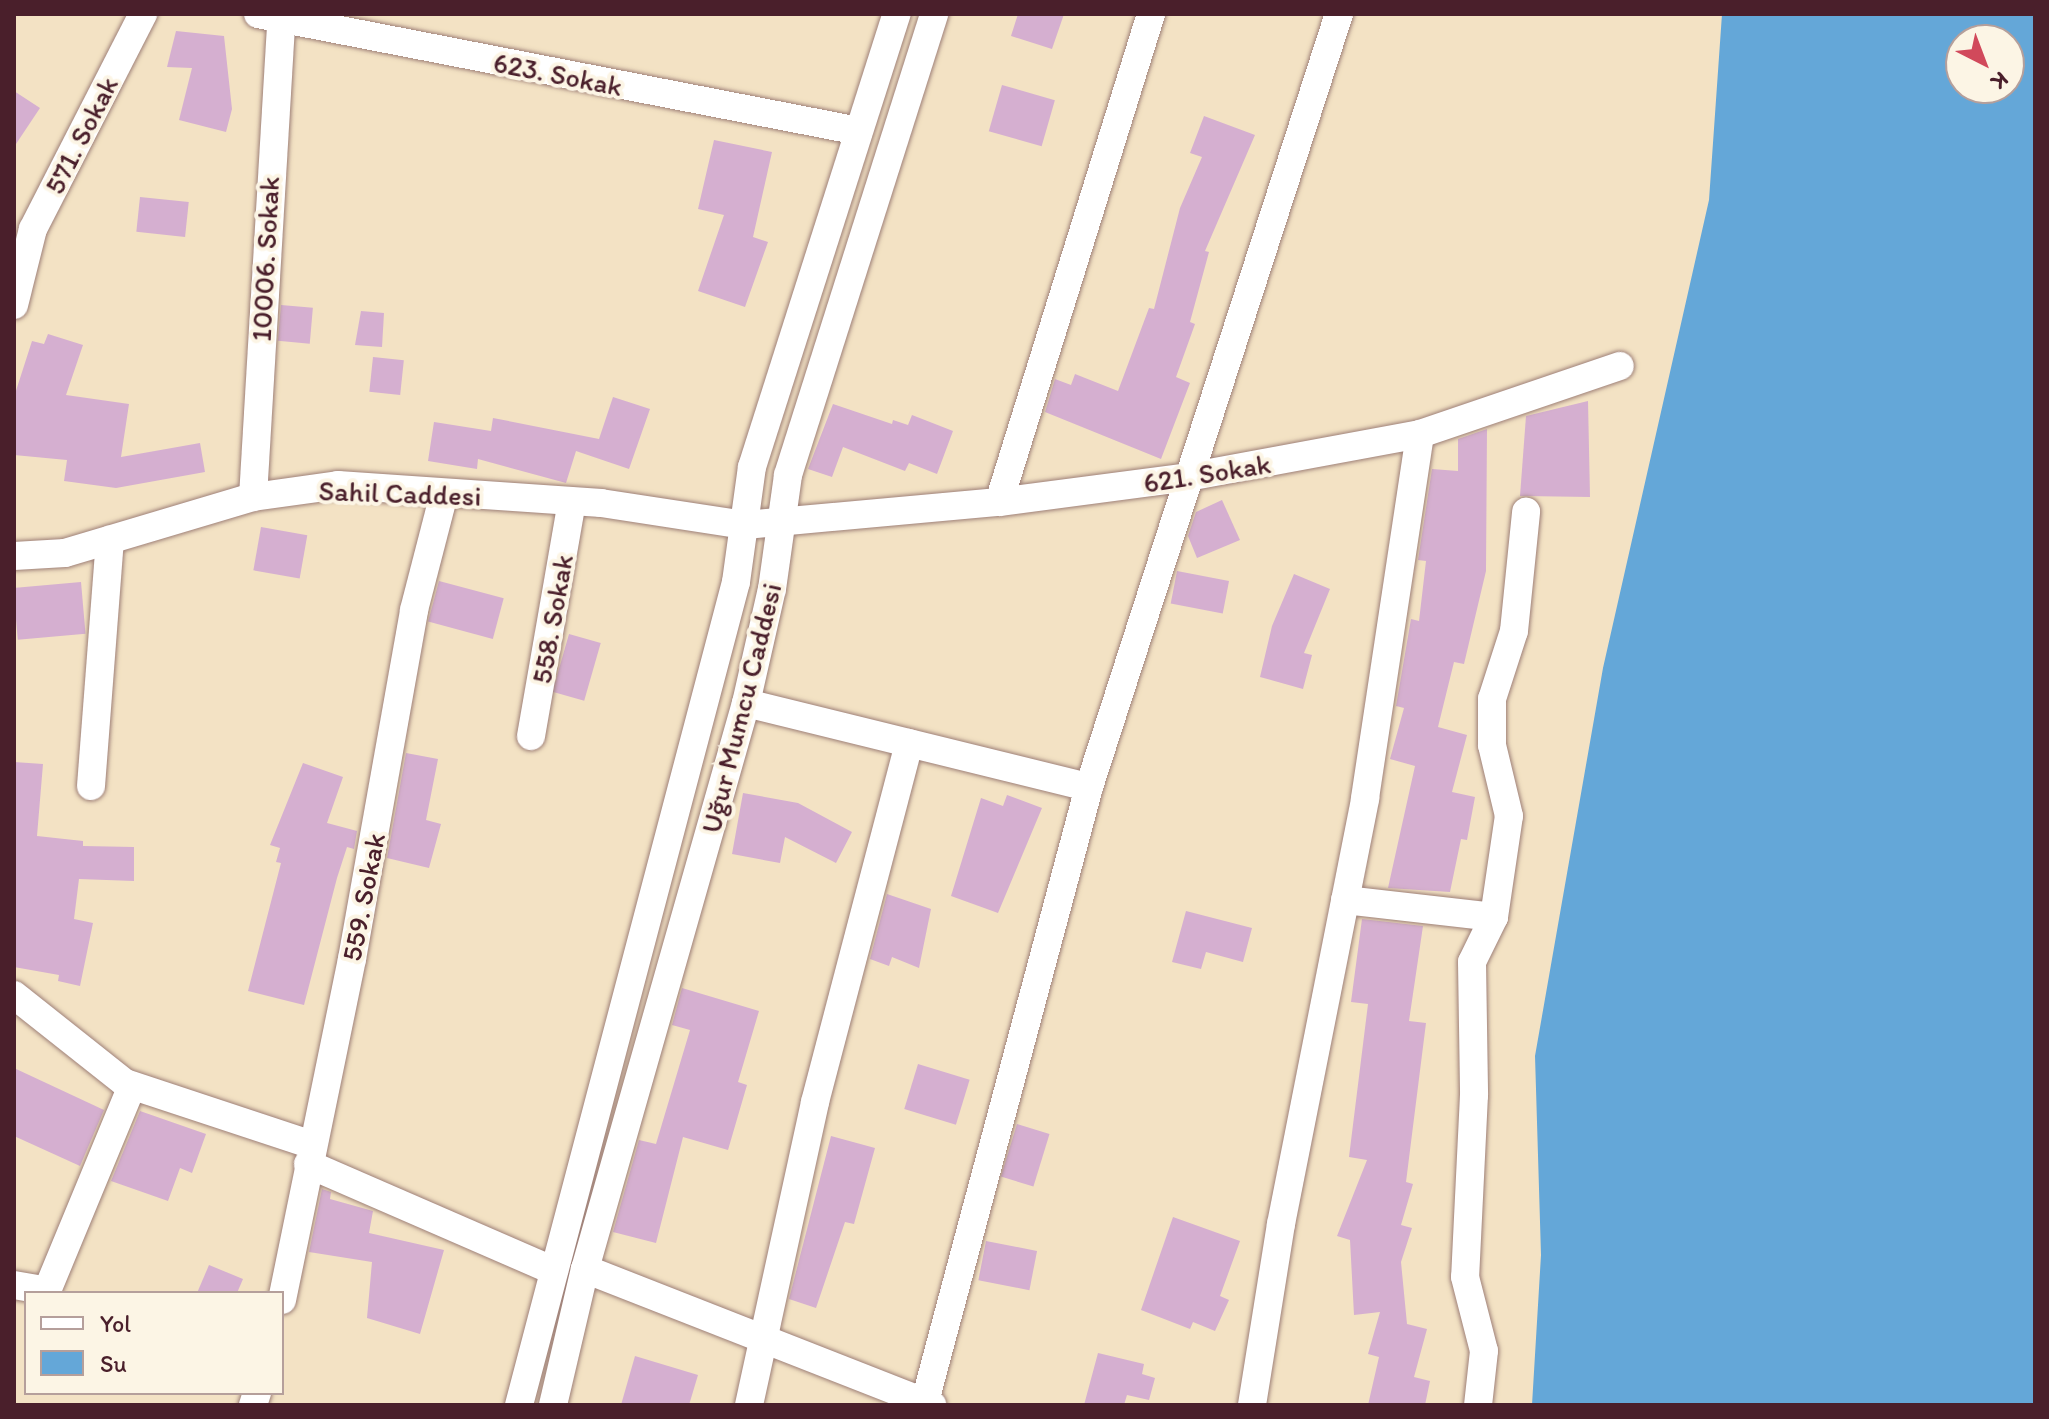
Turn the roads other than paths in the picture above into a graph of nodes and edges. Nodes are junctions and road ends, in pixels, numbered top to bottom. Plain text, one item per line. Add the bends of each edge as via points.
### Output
1 (143, 14) edge
2 (897, 14) edge
3 (934, 14) edge
4 (1151, 14) edge
5 (1339, 14) edge
6 (269, 18) edge
7 (859, 131) junction
8 (14, 305) edge
9 (1620, 366) dead end
10 (1420, 434) junction
11 (1188, 477) junction
12 (444, 494) junction
13 (253, 497) junction
14 (572, 502) junction
15 (999, 502) junction
16 (1526, 512) dead end
17 (783, 522) junction
18 (745, 525) junction
19 (110, 540) junction
20 (14, 556) edge
21 (746, 703) junction
22 (531, 736) dead end
23 (909, 743) junction
24 (91, 786) dead end
25 (1089, 787) junction
26 (1345, 900) junction
27 (1494, 917) junction
28 (14, 995) edge
29 (132, 1086) junction
30 (310, 1154) junction
31 (585, 1269) junction
32 (554, 1271) junction
33 (14, 1285) edge
34 (284, 1291) edge
35 (765, 1342) junction
36 (926, 1404) edge
37 (519, 1405) edge
38 (553, 1405) edge
39 (749, 1405) edge
40 (1252, 1405) edge
41 (1478, 1405) edge

1 - 8 street, 571. Sokak via 33,229
2 - 7 street, Uğur Mumcu Caddesi
3 - 17 street, Uğur Mumcu Caddesi via 788,475
4 - 15 street
5 - 11 street
6 - 7 street, 623. Sokak
6 - 13 street, 10006. Sokak
7 - 18 street, Uğur Mumcu Caddesi via 752,467
9 - 10 street, 621. Sokak
10 - 11 street, 621. Sokak
10 - 26 street
11 - 15 street, 621. Sokak
11 - 25 street
12 - 13 street, Sahil Caddesi via 338,485
12 - 14 street, Sahil Caddesi
12 - 30 street, 559. Sokak via 414,610 355,943
13 - 19 street, Sahil Caddesi
14 - 18 street, Sahil Caddesi
14 - 22 street, 558. Sokak
15 - 17 street, 621. Sokak
16 - 27 street via 1514,631 1492,699 1492,745 1509,816
17 - 18 street, 621. Sokak
17 - 21 street, Uğur Mumcu Caddesi
18 - 32 street, Uğur Mumcu Caddesi via 728,612
19 - 20 street, Sahil Caddesi via 65,553
19 - 24 street
21 - 23 street
21 - 31 street, Uğur Mumcu Caddesi
23 - 25 street
23 - 35 street via 815,1102
25 - 36 street
26 - 27 street
26 - 40 street via 1281,1224
27 - 41 street via 1472,962 1474,1095 1465,1277 1484,1351
28 - 29 street
29 - 30 street
29 - 33 street via 47,1291
30 - 32 street
30 - 34 street, 559. Sokak
31 - 35 street
31 - 38 street, Uğur Mumcu Caddesi
32 - 37 street, Uğur Mumcu Caddesi
35 - 36 street
35 - 39 street

